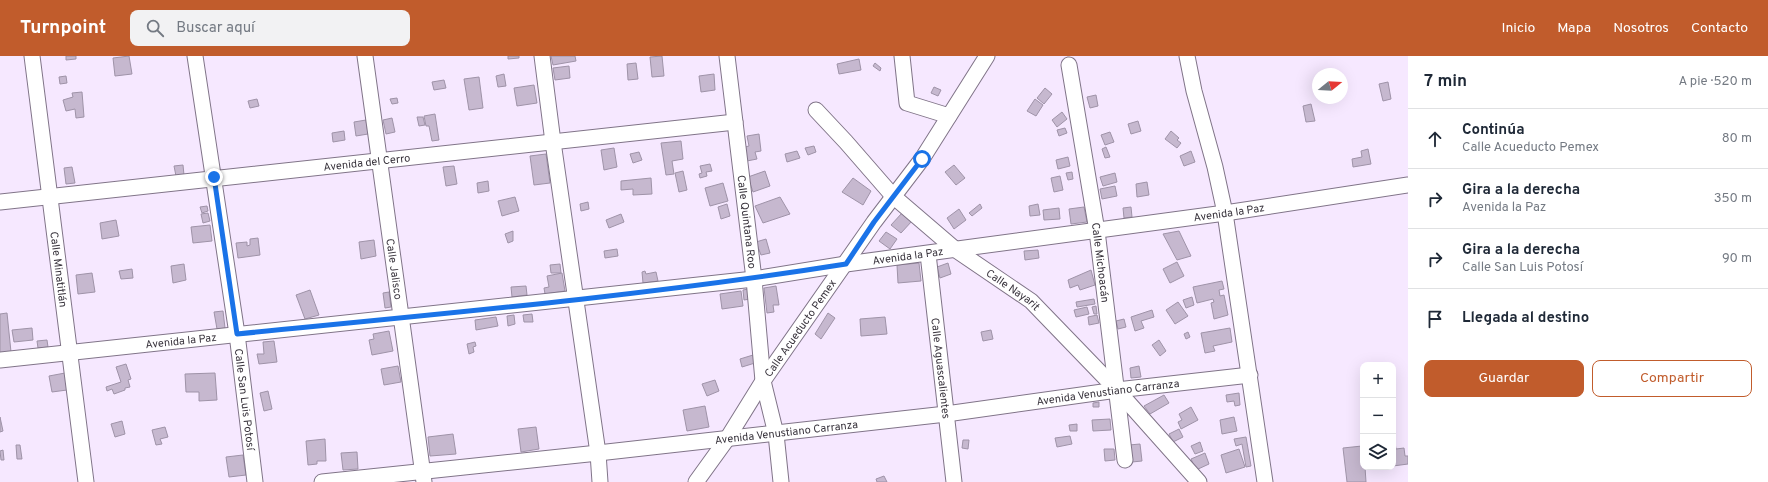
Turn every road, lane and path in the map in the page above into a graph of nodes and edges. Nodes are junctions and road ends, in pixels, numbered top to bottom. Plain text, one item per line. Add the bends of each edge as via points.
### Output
1 (32, 56) edge
2 (195, 56) edge
3 (365, 56) edge
4 (542, 56) edge
5 (727, 56) edge
6 (902, 56) edge
7 (987, 56) edge
8 (1187, 56) edge
9 (1069, 65) dead end
10 (816, 110) dead end
11 (949, 116) junction
12 (735, 122) junction
13 (553, 142) junction
14 (380, 162) junction
15 (214, 177) junction
16 (1408, 185) edge
17 (50, 196) junction
18 (893, 196) junction
19 (0, 202) edge
20 (1225, 213) junction
21 (1097, 231) junction
22 (956, 250) junction
23 (928, 254) junction
24 (846, 264) junction
25 (754, 279) junction
26 (576, 299) junction
27 (402, 318) junction
28 (237, 334) junction
29 (71, 353) junction
30 (0, 360) edge
31 (1250, 375) junction
32 (763, 381) junction
33 (1117, 390) junction
34 (946, 414) junction
35 (776, 434) junction
36 (727, 439) junction
37 (598, 454) junction
38 (1125, 460) dead end
39 (424, 477) edge
40 (86, 482) edge
41 (255, 482) edge
42 (322, 482) edge
43 (600, 482) edge
44 (696, 482) edge
45 (781, 482) edge
46 (954, 482) edge
47 (1198, 482) edge
48 (1265, 482) edge

1 - 17 street, Calle Minatitlán
2 - 15 street, Calle San Luis Potosí
3 - 14 street, Calle Jalisco
4 - 13 street
5 - 12 street, Calle Quintana Roo
6 - 11 street via 907,103
7 - 11 street, Calle Acueducto Pemex
8 - 20 street
9 - 21 street, Calle Michoacán
10 - 18 street, Calle Nayarit
11 - 18 street, Calle Acueducto Pemex via 914,171
12 - 13 street, Avenida del Cerro
12 - 25 street, Calle Quintana Roo
13 - 14 street, Avenida del Cerro
13 - 26 street
14 - 15 street, Avenida del Cerro
14 - 27 street, Calle Jalisco
15 - 17 street, Avenida del Cerro
15 - 28 street, Calle San Luis Potosí
16 - 20 street, Avenida la Paz
17 - 19 street, Avenida del Cerro
17 - 29 street, Calle Minatitlán
18 - 22 street, Calle Nayarit
18 - 24 street, Calle Acueducto Pemex
20 - 21 street, Avenida la Paz
20 - 31 street
21 - 22 street, Avenida la Paz
21 - 33 street, Calle Michoacán
22 - 23 street, Avenida la Paz
22 - 33 street, Calle Nayarit via 1031,301
23 - 24 street, Avenida la Paz
23 - 34 street, Calle Aguascalientes
24 - 25 street, Avenida la Paz
24 - 32 street, Calle Acueducto Pemex
25 - 26 street, Avenida la Paz
25 - 32 street, Calle Quintana Roo
26 - 27 street, Avenida la Paz
26 - 37 street
27 - 28 street, Avenida la Paz
27 - 39 street, Calle Jalisco
28 - 29 street, Avenida la Paz
28 - 41 street, Calle San Luis Potosí
29 - 30 street, Avenida la Paz
29 - 40 street, Calle Minatitlán
31 - 33 street, Avenida Venustiano Carranza
31 - 48 street
32 - 35 street, Calle Quintana Roo
32 - 36 street, Calle Acueducto Pemex
33 - 34 street, Avenida Venustiano Carranza
33 - 38 street, Calle Michoacán
33 - 47 street, Calle Nayarit
34 - 35 street, Avenida Venustiano Carranza
34 - 46 street, Calle Aguascalientes
35 - 36 street, Avenida Venustiano Carranza
35 - 45 street, Calle Quintana Roo
36 - 37 street, Avenida Venustiano Carranza
36 - 44 street, Calle Acueducto Pemex
37 - 39 street, Avenida Venustiano Carranza
37 - 43 street
39 - 42 street, Avenida Venustiano Carranza

